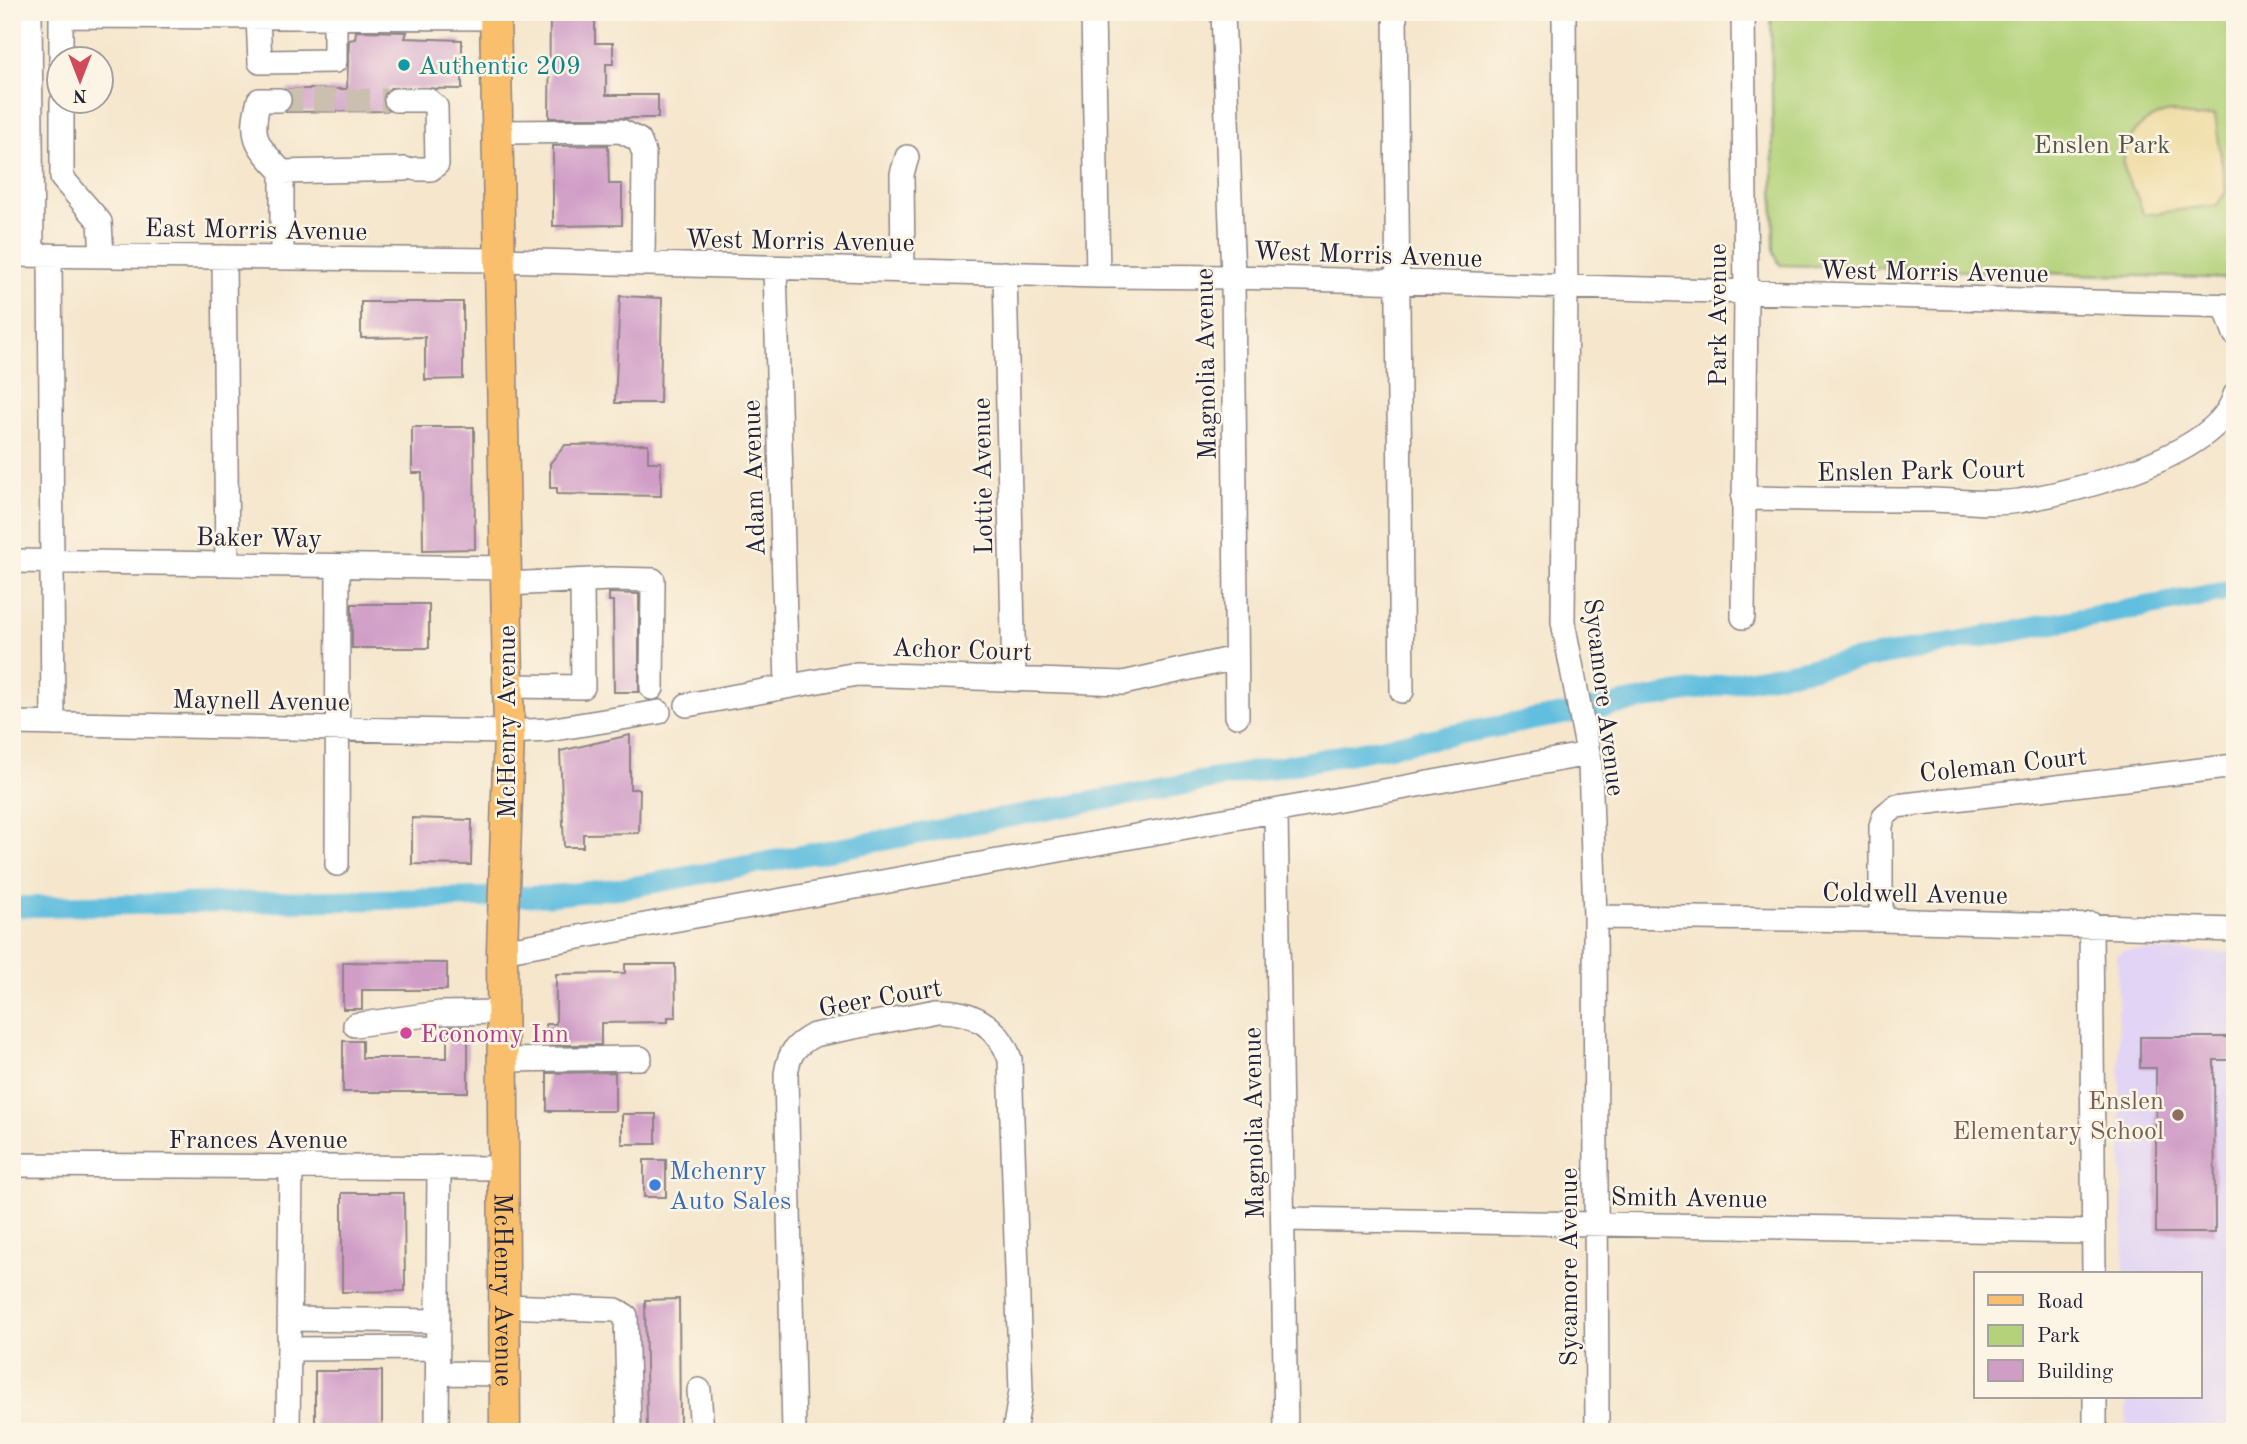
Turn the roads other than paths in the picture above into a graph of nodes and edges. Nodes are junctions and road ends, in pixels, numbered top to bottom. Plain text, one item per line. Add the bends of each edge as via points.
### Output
1 (30, 12) edge
2 (1093, 12) edge
3 (1223, 12) edge
4 (1395, 12) edge
5 (1564, 12) edge
6 (1743, 12) edge
7 (495, 15) edge
8 (258, 17) junction
9 (335, 17) junction
10 (61, 46) edge
11 (279, 100) tunnel mouth
12 (396, 100) tunnel mouth
13 (62, 116) edge
14 (497, 132) junction
15 (907, 157) dead end
16 (282, 172) junction
17 (31, 255) edge
18 (102, 256) junction
19 (224, 257) junction
20 (282, 258) junction
21 (498, 260) junction
22 (643, 264) junction
23 (775, 268) junction
24 (903, 271) junction
25 (1005, 273) junction
26 (1098, 276) junction
27 (1233, 277) junction
28 (1399, 283) junction
29 (1566, 289) junction
30 (1746, 294) junction
31 (2230, 306) edge
32 (2235, 334) edge
33 (2235, 395) edge
34 (1743, 498) junction
35 (12, 561) edge
36 (52, 561) junction
37 (227, 564) junction
38 (338, 566) junction
39 (651, 566) dead end
40 (506, 576) junction
41 (593, 581) junction
42 (1742, 617) dead end
43 (1235, 658) junction
44 (1014, 678) junction
45 (508, 686) junction
46 (787, 686) junction
47 (583, 687) junction
48 (652, 688) dead end
49 (1402, 691) dead end
50 (687, 705) dead end
51 (659, 712) dead end
52 (1237, 716) dead end
53 (12, 723) edge
54 (53, 724) junction
55 (583, 724) junction
56 (337, 729) junction
57 (509, 732) junction
58 (1588, 754) junction
59 (2235, 766) edge
60 (1276, 813) junction
61 (337, 864) dead end
62 (1595, 917) junction
63 (1881, 920) junction
64 (2091, 924) junction
65 (2235, 930) edge
66 (503, 938) junction
67 (503, 1012) junction
68 (355, 1025) dead end
69 (640, 1058) dead end
70 (503, 1060) junction
71 (12, 1165) edge
72 (291, 1167) junction
73 (439, 1167) junction
74 (503, 1168) junction
75 (1283, 1219) junction
76 (1596, 1223) junction
77 (2093, 1231) junction
78 (2094, 1272) edge
79 (504, 1306) junction
80 (289, 1318) junction
81 (438, 1321) junction
82 (438, 1348) junction
83 (289, 1349) junction
84 (438, 1373) junction
85 (504, 1374) junction
86 (699, 1390) dead end
87 (2095, 1398) edge
88 (288, 1432) edge
89 (437, 1432) edge
90 (505, 1432) edge
91 (627, 1432) edge
92 (702, 1432) edge
93 (794, 1432) edge
94 (1014, 1432) edge
95 (1286, 1432) edge
96 (1597, 1432) edge
97 (2095, 1432) edge

1 - 17 street
2 - 26 street
3 - 27 street, Magnolia Avenue
4 - 28 street
5 - 29 street, Sycamore Avenue
6 - 30 street, Park Avenue
7 - 9 street
7 - 14 main road, McHenry Avenue
8 - 9 street
8 - 9 street via 260,62 335,61
8 - 10 street via 61,16
11 - 16 street via 259,100 253,132 258,146
12 - 16 street via 428,100 436,107 437,164 382,180 368,170
13 - 18 street via 62,178 100,222
14 - 21 main road, McHenry Avenue
14 - 22 street via 621,131 639,140 643,153
15 - 24 street via 902,174
16 - 20 street
17 - 18 street, East Morris Avenue
17 - 36 street
18 - 19 street, East Morris Avenue
19 - 20 street, East Morris Avenue
19 - 37 street
20 - 21 street, East Morris Avenue
21 - 22 street, West Morris Avenue
21 - 40 main road, McHenry Avenue
22 - 23 street, West Morris Avenue
23 - 24 street, West Morris Avenue
23 - 46 street, Adam Avenue
24 - 25 street, West Morris Avenue
25 - 26 street, West Morris Avenue
25 - 44 street, Lottie Avenue
26 - 27 street, West Morris Avenue
27 - 28 street, West Morris Avenue
27 - 43 street, Magnolia Avenue
28 - 29 street, West Morris Avenue
28 - 49 street
29 - 30 street, West Morris Avenue
29 - 58 street, Sycamore Avenue via 1563,622
30 - 31 street, West Morris Avenue
30 - 34 street, Park Avenue
31 - 32 street
33 - 34 street, Enslen Park Court via 2218,424 2184,448 2108,479 2017,501
34 - 42 street, Park Avenue
35 - 36 street, Baker Way
36 - 37 street, Baker Way
36 - 54 street
37 - 38 street, Baker Way
38 - 40 street, Baker Way
38 - 56 street
39 - 41 street via 616,564
40 - 41 street, Baker Way
40 - 45 main road, McHenry Avenue
41 - 47 street
41 - 48 street, Baker Way via 653,580
43 - 44 street, Achor Court via 1123,683
43 - 52 street, Magnolia Avenue
44 - 46 street, Achor Court via 857,674
45 - 47 street
45 - 57 main road, McHenry Avenue
46 - 50 street, Achor Court
47 - 55 street
51 - 55 street
53 - 54 street, Maynell Avenue
54 - 56 street, Maynell Avenue
55 - 57 street
56 - 57 street, Maynell Avenue
56 - 61 street
57 - 66 main road, McHenry Avenue
58 - 60 street
58 - 62 street, Sycamore Avenue
59 - 63 street, Coleman Court via 1896,806 1884,816 1881,826
60 - 66 street
60 - 75 street, Magnolia Avenue
62 - 63 street, Coldwell Avenue
62 - 76 street, Sycamore Avenue
63 - 64 street, Coldwell Avenue
64 - 65 street, Coldwell Avenue
64 - 77 street
66 - 67 main road, McHenry Avenue
67 - 68 street via 440,1013
67 - 70 main road, McHenry Avenue
69 - 70 street
70 - 74 main road, McHenry Avenue
71 - 72 street, Frances Avenue
72 - 73 street, Frances Avenue
72 - 80 street
73 - 74 street, Frances Avenue
73 - 81 street
74 - 79 main road, McHenry Avenue
75 - 76 street, Smith Avenue
75 - 95 street, Magnolia Avenue
76 - 77 street, Smith Avenue
76 - 96 street, Sycamore Avenue
77 - 78 street
79 - 85 main road, McHenry Avenue
79 - 91 street via 617,1310 626,1317
80 - 81 street
80 - 83 street
81 - 82 street
82 - 83 street
82 - 84 street
83 - 88 street
84 - 85 street
84 - 89 street
85 - 90 main road, McHenry Avenue
86 - 92 street
87 - 97 street
93 - 94 street, Geer Court via 788,1058 799,1043 814,1035 955,1011 997,1033 1010,1059 1021,1391

